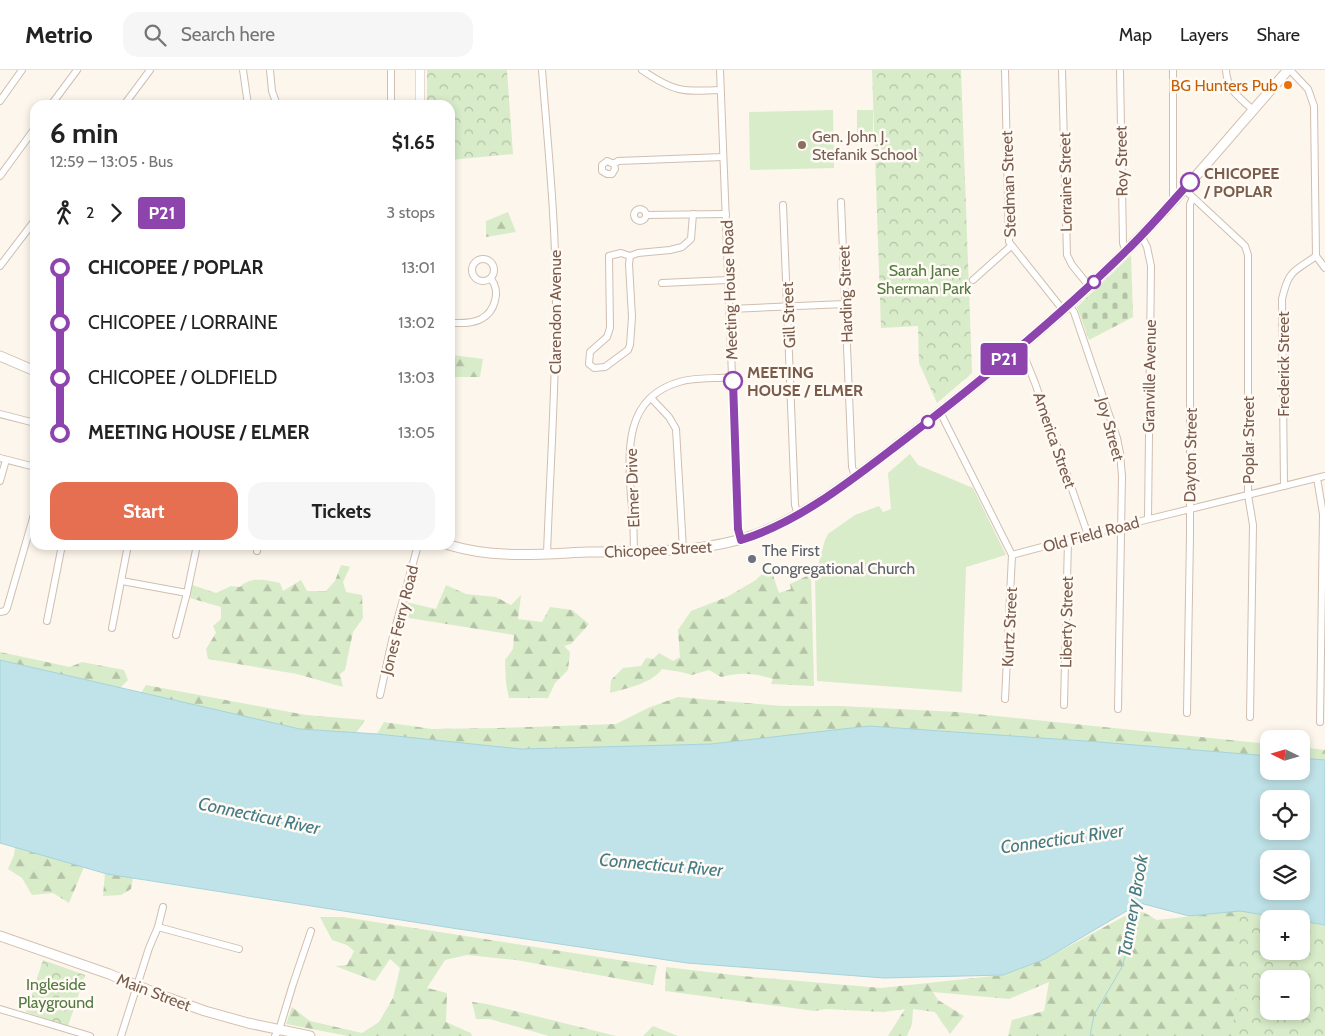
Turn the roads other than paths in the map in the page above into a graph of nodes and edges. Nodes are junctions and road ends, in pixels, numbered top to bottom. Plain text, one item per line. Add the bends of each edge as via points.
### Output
1 (22, 70) edge
2 (77, 70) edge
3 (150, 70) edge
4 (243, 70) edge
5 (270, 70) edge
6 (391, 70) edge
7 (420, 70) edge
8 (542, 70) edge
9 (642, 70) edge
10 (720, 70) edge
11 (1005, 70) edge
12 (1062, 70) edge
13 (1120, 70) edge
14 (1173, 70) edge
15 (1226, 70) edge
16 (1289, 70) edge
17 (720, 90) junction
18 (55, 100) edge
19 (128, 100) edge
20 (247, 100) edge
21 (275, 100) edge
22 (391, 100) edge
23 (420, 100) edge
24 (0, 101) edge
25 (1253, 110) junction
26 (30, 135) edge
27 (723, 157) junction
28 (614, 164) dead end
29 (0, 176) edge
30 (1184, 189) junction
31 (1193, 198) junction
32 (1173, 201) junction
33 (841, 202) dead end
34 (783, 204) dead end
35 (693, 214) junction
36 (726, 214) junction
37 (646, 215) dead end
38 (30, 227) edge
39 (1141, 235) junction
40 (1011, 246) junction
41 (1126, 251) junction
42 (630, 256) junction
43 (1316, 256) junction
44 (0, 266) edge
45 (1325, 268) edge
46 (491, 279) dead end
47 (728, 280) junction
48 (973, 280) dead end
49 (662, 283) dead end
50 (1089, 286) junction
51 (846, 304) junction
52 (788, 306) junction
53 (1066, 307) junction
54 (730, 309) junction
55 (455, 323) edge
56 (1020, 346) junction
57 (0, 356) edge
58 (30, 369) edge
59 (733, 377) junction
60 (651, 398) junction
61 (940, 412) junction
62 (0, 414) edge
63 (30, 422) edge
64 (3, 459) edge
65 (30, 465) edge
66 (855, 476) junction
67 (1325, 476) edge
68 (1317, 478) junction
69 (0, 481) edge
70 (1284, 486) junction
71 (1248, 495) junction
72 (1189, 509) junction
73 (798, 515) junction
74 (1148, 519) junction
75 (1121, 526) junction
76 (30, 527) edge
77 (1088, 534) junction
78 (741, 540) junction
79 (1068, 540) junction
80 (455, 547) edge
81 (683, 549) junction
82 (61, 550) edge
83 (127, 550) edge
84 (196, 550) edge
85 (417, 550) edge
86 (634, 551) junction
87 (547, 554) junction
88 (1012, 555) junction
89 (122, 580) junction
90 (187, 592) junction
91 (2, 612) edge
92 (47, 621) dead end
93 (112, 628) dead end
94 (176, 635) dead end
95 (380, 694) dead end
96 (1005, 700) dead end
97 (1064, 705) dead end
98 (1118, 709) dead end
99 (1187, 713) dead end
100 (1250, 717) dead end
101 (1320, 722) dead end
102 (163, 907) dead end
103 (158, 927) junction
104 (311, 931) dead end
105 (0, 936) edge
106 (239, 948) dead end
107 (137, 985) junction
108 (0, 1009) edge
109 (277, 1033) edge
110 (90, 1036) edge
111 (121, 1036) edge
112 (310, 1036) edge

1 - 24 street
2 - 18 street
3 - 19 street
4 - 20 street
5 - 21 street
6 - 22 street
7 - 23 street
8 - 87 street, Clarendon Avenue via 556,298
9 - 17 street via 674,89
10 - 17 street, Meeting House Road
11 - 40 street, Stedman Street via 1008,237
12 - 50 street, Lorraine Street via 1067,255
13 - 41 street, Roy Street via 1123,243
14 - 32 street
15 - 25 street via 1229,87
16 - 25 main road, Chicopee Street
16 - 43 street via 1308,88 1314,106
17 - 27 street, Meeting House Road
25 - 30 main road, Chicopee Street
26 - 29 street
27 - 28 street via 618,161
27 - 36 street, Meeting House Road
30 - 31 street, Poplar Street
30 - 32 main road, Chicopee Street
31 - 71 street, Poplar Street via 1245,246 1247,252
31 - 72 street, Dayton Street via 1190,207
32 - 39 main road, Chicopee Street
33 - 51 street, Harding Street
34 - 52 street, Gill Street
35 - 36 street
35 - 37 street
35 - 42 street via 691,236 685,246
36 - 47 street, Meeting House Road
38 - 44 street
39 - 41 main road, Chicopee Street
39 - 74 street, Granville Avenue via 1150,266
40 - 48 street
40 - 53 street, Stedman Street
41 - 50 main road, Chicopee Street
42 - 42 street via 621,253 608,256 610,328 607,337 590,352 589,364 596,369 609,365 628,350 631,343
43 - 45 street
43 - 70 street, Frederick Street via 1290,276 1282,299
46 - 55 street via 496,296 487,315 474,322
47 - 49 street
47 - 54 street, Meeting House Road
50 - 53 main road, Chicopee Street
51 - 52 street
51 - 66 street, Harding Street via 852,467
52 - 54 street
52 - 73 street, Gill Street via 795,505
53 - 56 main road, Chicopee Street
53 - 75 street, Joy Street via 1074,312 1117,438 1122,476
54 - 59 street, Meeting House Road
56 - 61 main road, Chicopee Street
56 - 77 street, America Street
57 - 58 main road
59 - 60 street, Elmer Drive via 683,381 666,387
59 - 78 street, Meeting House Road
60 - 81 street via 670,417 676,429
60 - 86 street, Elmer Drive via 637,417 630,440
61 - 66 main road, Chicopee Street
61 - 88 street
62 - 63 street
64 - 65 street
64 - 69 street
66 - 73 main road, Chicopee Street
67 - 68 street, Old Field Road
68 - 70 street, Old Field Road
68 - 101 street via 1323,514
70 - 71 street, Old Field Road
71 - 72 street, Old Field Road
71 - 100 street, Poplar Street via 1253,525
72 - 74 street, Old Field Road
72 - 99 street, Dayton Street
73 - 78 main road, Chicopee Street
74 - 75 street, Old Field Road
75 - 77 street, Old Field Road
75 - 98 street, Joy Street
76 - 91 street via 8,603
77 - 79 street, Old Field Road
78 - 81 main road, Chicopee Street
79 - 88 street, Old Field Road
79 - 97 street, Liberty Street
80 - 87 main road, Chicopee Street via 493,553
81 - 86 main road, Chicopee Street
82 - 92 street
83 - 89 street
84 - 90 street
85 - 95 street, Jones Ferry Road
86 - 87 main road, Chicopee Street
88 - 96 street, Kurtz Street
89 - 90 street
89 - 93 street
90 - 94 street
102 - 103 street
103 - 106 street
103 - 107 street
104 - 109 street
105 - 107 main road, Main Street
107 - 109 main road, Main Street via 205,1011
107 - 111 street
108 - 110 street
109 - 112 main road, Main Street

